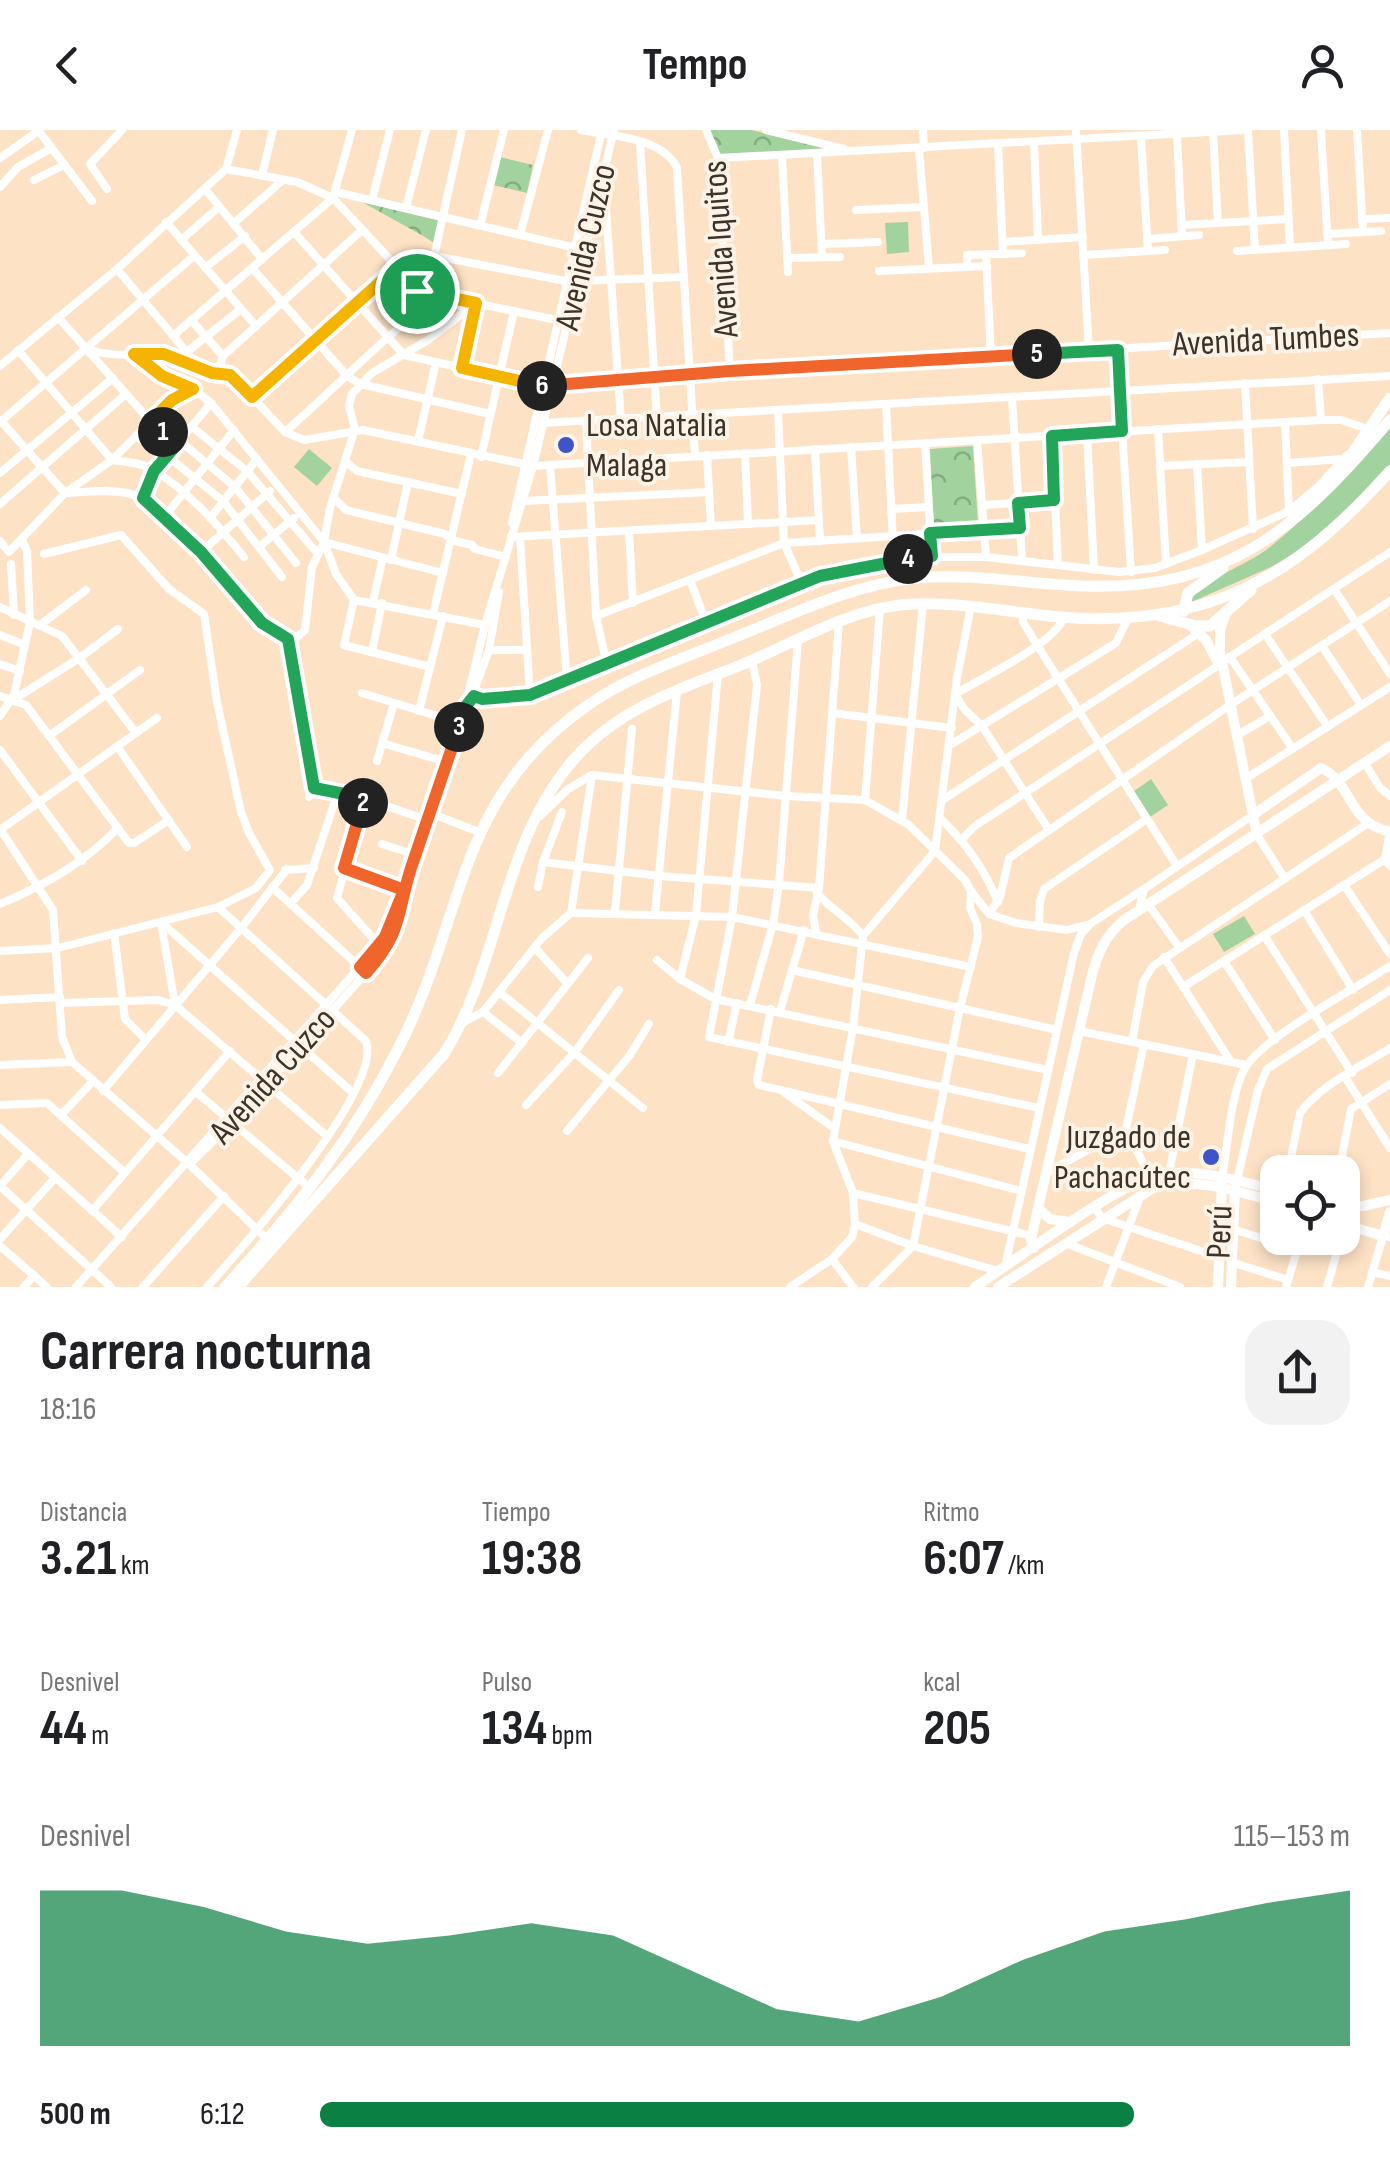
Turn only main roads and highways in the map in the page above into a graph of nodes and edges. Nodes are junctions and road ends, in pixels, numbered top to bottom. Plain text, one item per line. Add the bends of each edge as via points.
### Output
1 (1390, 398) edge
2 (1390, 420) edge
3 (1390, 471) edge
4 (1334, 483) junction
5 (1248, 552) junction
6 (1270, 576) junction
7 (1183, 609) junction
8 (1226, 613) junction
9 (1151, 616) junction
10 (1194, 628) junction
11 (1224, 665) junction
12 (1390, 746) edge
13 (1337, 782) junction
14 (1253, 815) junction
15 (1390, 832) edge
16 (1257, 835) junction
17 (1222, 1182) junction
18 (1236, 1185) junction
19 (1260, 1188) edge
20 (1260, 1195) edge
21 (1390, 1200) edge
22 (1360, 1206) edge
23 (1038, 1208) junction
24 (1390, 1212) edge
25 (1099, 1213) junction
26 (1076, 1221) junction
27 (1360, 1232) edge
28 (1387, 1236) edge
29 (1033, 1242) junction
30 (1008, 1276) edge
31 (225, 1287) edge
32 (238, 1287) edge
33 (975, 1287) edge
34 (998, 1287) edge
35 (1218, 1287) edge
36 (1230, 1287) edge

1 - 4 highway
2 - 4 highway
3 - 6 highway via 1334,530
4 - 5 highway via 1295,522
5 - 7 highway via 1188,593
5 - 31 highway via 1178,578 1138,584 938,577 886,583 831,599 595,700 556,729 500,794 479,832 403,1040 353,1130
6 - 7 highway
6 - 8 highway
7 - 9 highway
7 - 10 highway
8 - 10 highway
8 - 11 main road via 1219,641
9 - 10 highway
9 - 32 highway via 1064,617 923,604 880,609 633,709 554,784 532,821 460,1024 432,1068
10 - 11 main road
11 - 14 main road
12 - 13 main road
13 - 14 main road via 1326,769 1316,770
13 - 15 main road via 1367,824
13 - 16 main road
14 - 16 main road
16 - 23 main road via 1114,928 1103,944
17 - 18 main road
17 - 25 main road via 1170,1184
17 - 25 main road via 1150,1176
17 - 35 main road, Perú
18 - 19 main road
18 - 20 main road
18 - 36 main road, Perú
21 - 22 main road
23 - 26 main road via 1058,1222
23 - 29 main road
24 - 28 main road
25 - 26 main road
25 - 30 main road via 1065,1243
26 - 29 main road
27 - 28 main road
29 - 30 main road
30 - 33 main road
30 - 34 main road

